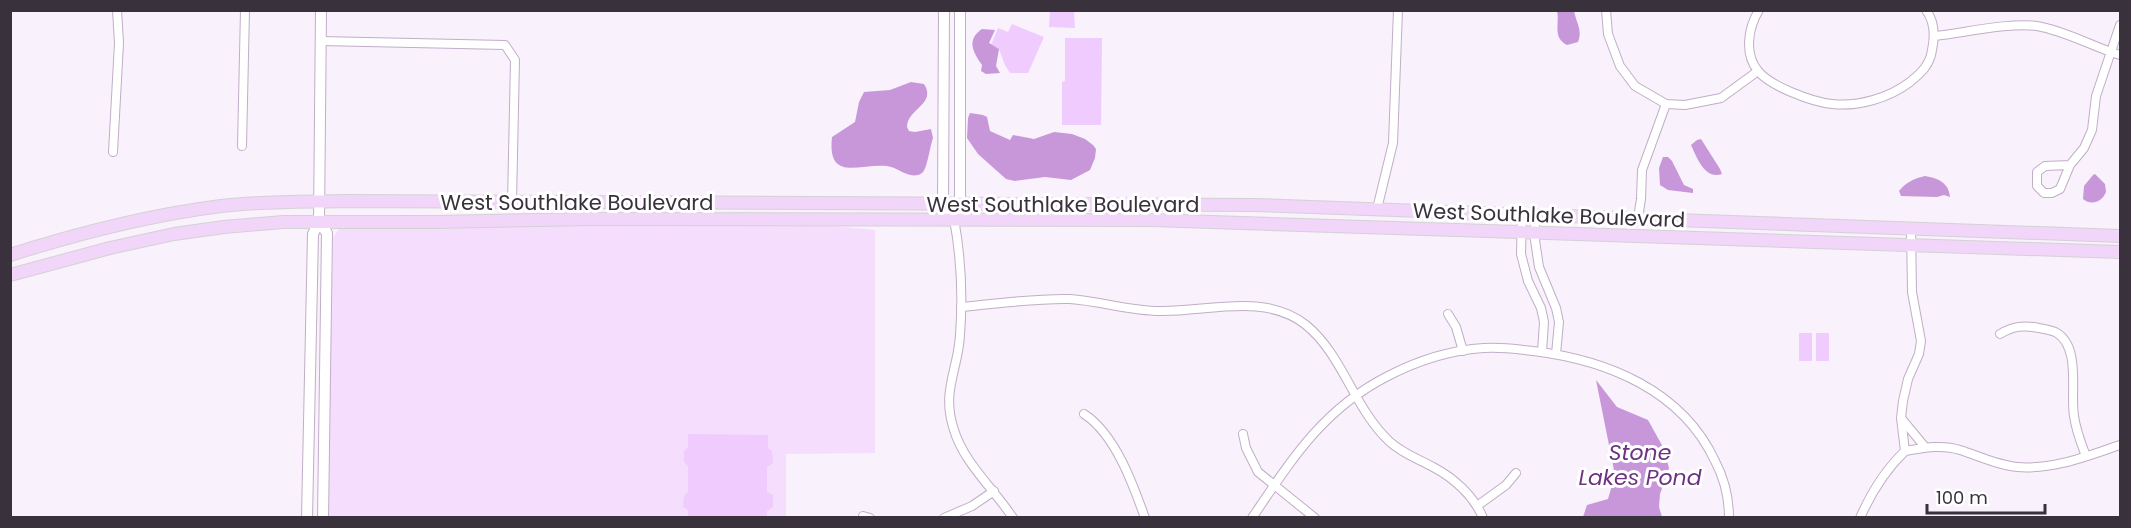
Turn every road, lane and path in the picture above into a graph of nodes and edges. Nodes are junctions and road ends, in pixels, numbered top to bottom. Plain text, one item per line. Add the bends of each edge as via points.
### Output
1 (117, 10) edge
2 (245, 10) edge
3 (321, 10) edge
4 (944, 10) edge
5 (960, 10) edge
6 (1398, 10) edge
7 (1606, 10) edge
8 (1758, 10) edge
9 (1926, 10) edge
10 (2121, 26) edge
11 (1935, 36) junction
12 (321, 41) junction
13 (2110, 52) junction
14 (2121, 55) edge
15 (1758, 71) junction
16 (1666, 104) junction
17 (242, 146) dead end
18 (113, 152) dead end
19 (2070, 165) dead end
20 (319, 201) junction
21 (512, 202) junction
22 (960, 202) junction
23 (943, 203) junction
24 (1377, 209) junction
25 (1529, 215) junction
26 (1638, 218) junction
27 (954, 219) junction
28 (319, 222) junction
29 (1911, 228) junction
30 (1521, 231) junction
31 (1535, 231) junction
32 (2121, 236) edge
33 (1910, 245) junction
34 (2121, 252) edge
35 (10, 255) edge
36 (10, 275) edge
37 (961, 307) junction
38 (1448, 315) dead end
39 (2000, 334) dead end
40 (1463, 351) junction
41 (1542, 352) junction
42 (1556, 354) junction
43 (311, 362) junction
44 (326, 363) junction
45 (1355, 396) junction
46 (1084, 414) dead end
47 (1901, 418) junction
48 (1243, 434) dead end
49 (2121, 445) edge
50 (1925, 447) junction
51 (1905, 451) junction
52 (2086, 456) junction
53 (1516, 473) dead end
54 (1274, 485) junction
55 (994, 491) junction
56 (1477, 506) junction
57 (307, 518) edge
58 (323, 518) edge
59 (944, 518) edge
60 (1013, 518) edge
61 (1145, 518) edge
62 (1252, 518) edge
63 (1315, 518) edge
64 (1483, 518) edge
65 (1729, 518) edge
66 (1860, 518) edge

1 - 18 street
2 - 17 street
3 - 12 street
4 - 23 street
5 - 22 street
6 - 24 street via 1393,143
7 - 16 street via 1608,34 1620,66 1635,86
8 - 15 street via 1749,37
9 - 11 street
10 - 13 street
11 - 13 street via 2036,26
11 - 15 street via 1931,58 1923,72 1899,90 1863,103 1832,104 1795,95
12 - 20 street
12 - 21 street via 505,45 515,60
13 - 14 street
13 - 19 street via 2096,96 2092,130
15 - 16 street via 1721,98 1685,105
16 - 26 street via 1642,171
20 - 21 main road, West Southlake Boulevard
20 - 28 street
20 - 35 main road, West Southlake Boulevard via 220,206 151,218
21 - 23 main road, West Southlake Boulevard
22 - 23 main road, West Southlake Boulevard
22 - 24 main road, West Southlake Boulevard
22 - 27 street
23 - 27 street
24 - 25 main road, West Southlake Boulevard
25 - 26 main road, West Southlake Boulevard
25 - 30 street
25 - 31 street
26 - 29 main road, West Southlake Boulevard
27 - 28 main road, West Southlake Boulevard
27 - 30 main road, West Southlake Boulevard via 1163,220
27 - 37 street
28 - 36 main road, West Southlake Boulevard via 174,234
28 - 43 street via 313,234
28 - 44 street via 327,233
29 - 32 main road, West Southlake Boulevard
29 - 33 street
30 - 31 main road, West Southlake Boulevard
30 - 41 street via 1524,268 1542,308
31 - 33 main road, West Southlake Boulevard
31 - 42 street via 1539,267 1559,322
33 - 34 main road, West Southlake Boulevard
33 - 47 street via 1912,292 1921,341 1908,379
37 - 45 street via 1070,299 1160,311 1267,307 1291,315 1315,334
37 - 55 street via 960,338 948,394 950,417 960,445
38 - 40 street
39 - 52 street via 2014,326 2029,326 2053,331 2063,338 2072,362 2073,415
40 - 41 street via 1484,348
40 - 45 street via 1405,368
41 - 42 street
42 - 65 street via 1610,369 1654,389 1672,404 1711,451 1722,474
43 - 44 street
43 - 57 street
44 - 58 street
45 - 54 street via 1315,431
45 - 56 street via 1375,427 1392,444 1451,477
46 - 61 street via 1101,428 1124,466
47 - 50 street
47 - 51 street
48 - 54 street via 1253,465
49 - 52 street
50 - 51 street
50 - 52 street via 1946,447 2028,467
51 - 66 street via 1890,465
53 - 56 street
54 - 62 street
54 - 63 street
55 - 59 street
55 - 60 street
56 - 64 street

